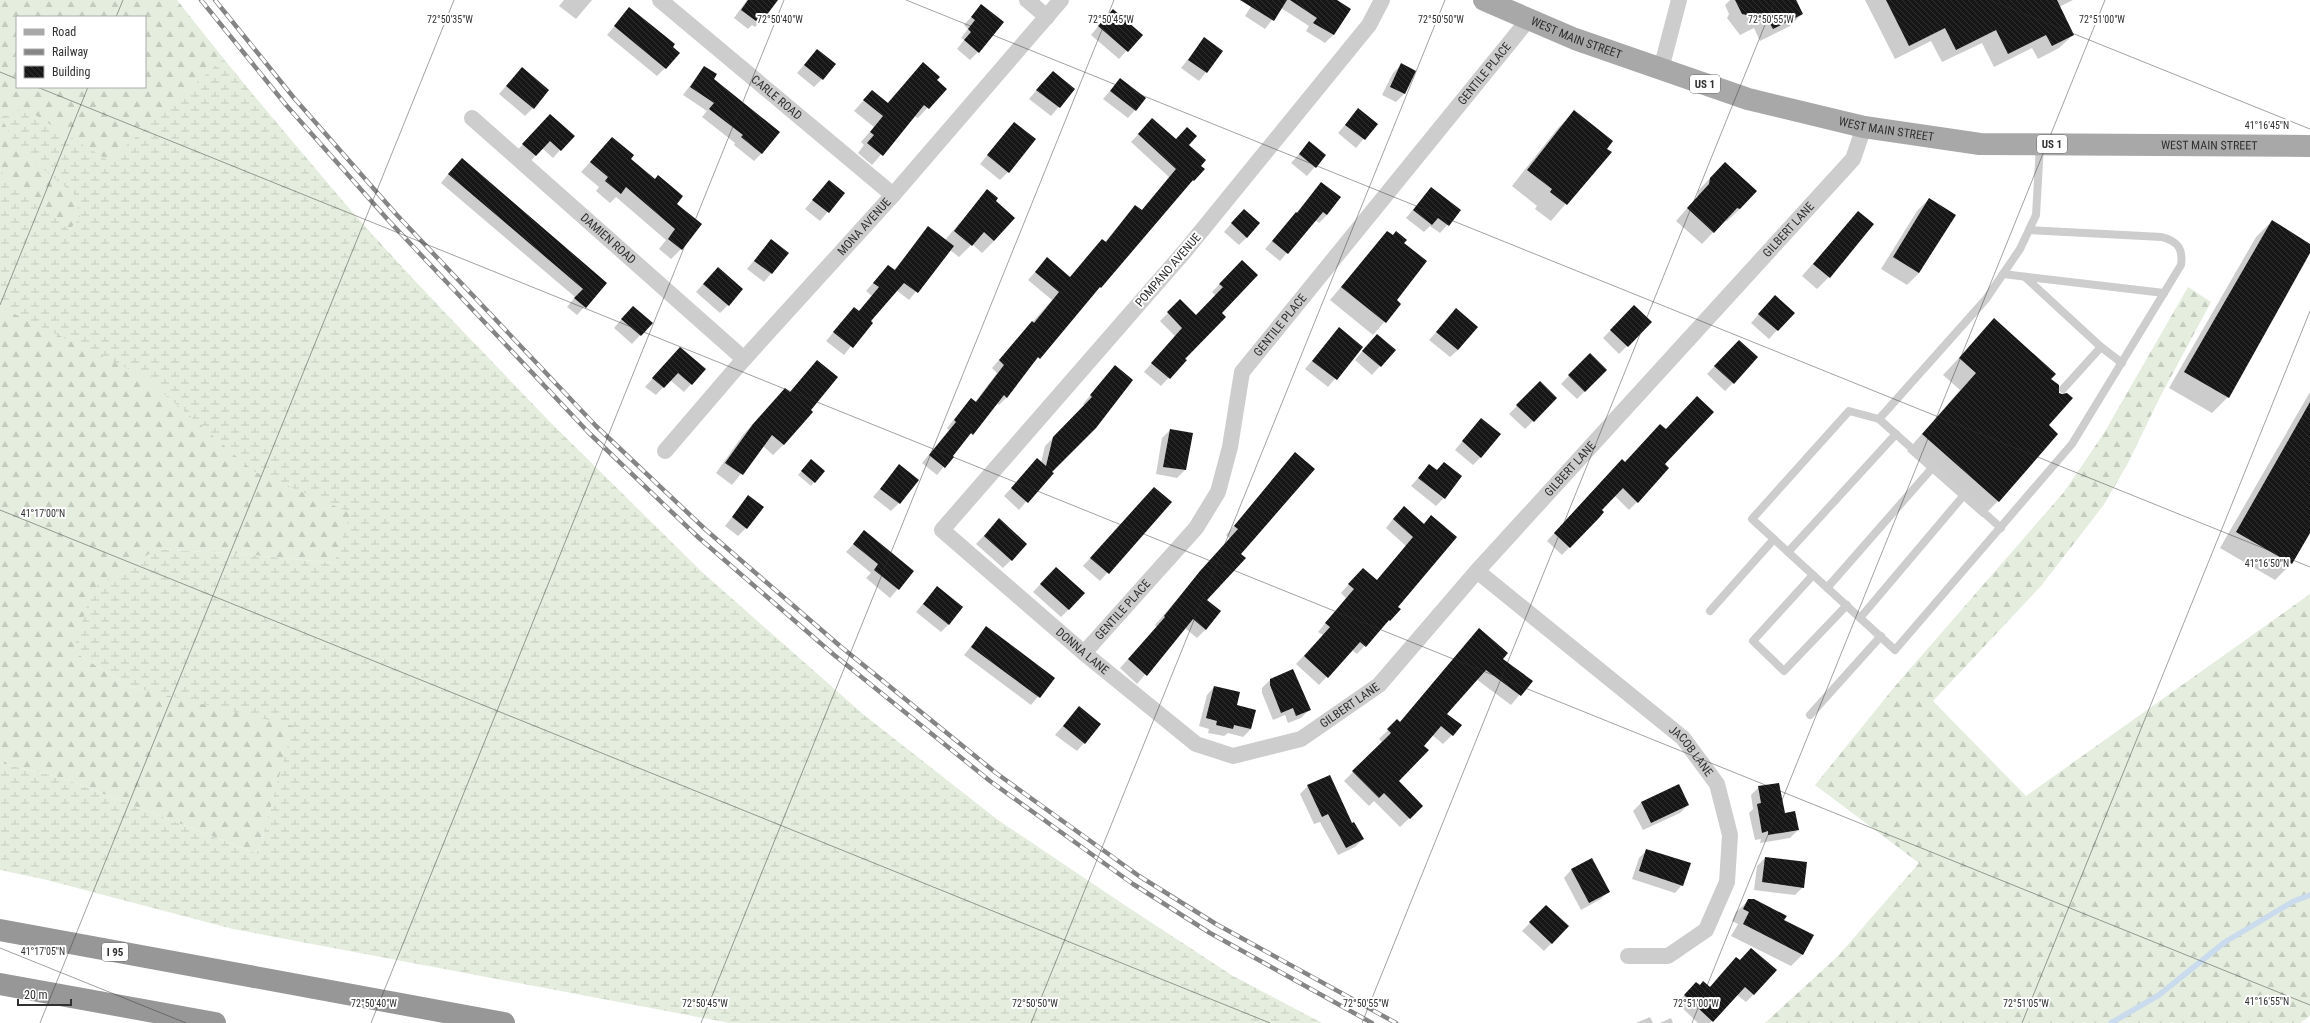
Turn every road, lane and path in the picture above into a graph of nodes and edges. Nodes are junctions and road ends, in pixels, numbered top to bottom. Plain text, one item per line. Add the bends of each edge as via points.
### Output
1 (660, 0) edge
2 (1027, 0) edge
3 (1061, 0) edge
4 (1382, 0) edge
5 (1484, 0) edge
6 (1678, 0) edge
7 (1047, 17) junction
8 (1528, 20) junction
9 (1661, 69) junction
10 (472, 118) dead end
11 (1864, 126) junction
12 (2040, 144) junction
13 (2310, 146) edge
14 (894, 194) junction
15 (2029, 230) junction
16 (2003, 274) junction
17 (2025, 277) junction
18 (2164, 293) junction
19 (2101, 347) junction
20 (744, 359) junction
21 (2122, 363) junction
22 (2063, 389) dead end
23 (1879, 419) junction
24 (1896, 434) junction
25 (665, 451) dead end
26 (1933, 467) junction
27 (1964, 495) junction
28 (2001, 528) junction
29 (942, 530) joint
30 (1774, 539) junction
31 (1788, 552) junction
32 (1477, 572) junction
33 (1813, 574) junction
34 (1827, 588) junction
35 (1847, 605) junction
36 (1710, 611) dead end
37 (1860, 618) junction
38 (1880, 636) junction
39 (1084, 653) junction
40 (1810, 715) dead end
41 (1233, 756) joint
42 (0, 916) edge
43 (0, 930) edge
44 (1628, 956) dead end
45 (230, 973) junction
46 (0, 984) edge
47 (215, 1023) edge
48 (504, 1023) edge

1 - 14 street, CARLE ROAD
2 - 7 street
3 - 7 street, MONA AVENUE
4 - 29 street, POMPANO AVENUE via 1369,25 1185,251
5 - 8 main road, WEST MAIN STREET / US 1
6 - 9 street
7 - 14 street, MONA AVENUE
8 - 9 main road, WEST MAIN STREET / US 1
8 - 39 street, GENTILE PLACE via 1242,372 1230,447 1218,492 1196,528
9 - 11 main road, WEST MAIN STREET / US 1 via 1748,99
10 - 20 street, DAMIEN ROAD
11 - 12 main road, WEST MAIN STREET / US 1 via 1980,144
11 - 32 street, GILBERT LANE via 1853,159
12 - 13 main road, WEST MAIN STREET / US 1
12 - 15 lane via 2036,215
14 - 20 street, MONA AVENUE
15 - 16 lane via 2020,250
15 - 18 lane via 2162,237 2173,240 2180,246 2182,255 2180,265
16 - 17 lane
16 - 23 lane via 1986,298
17 - 18 lane
17 - 19 lane
18 - 21 lane
19 - 21 lane
19 - 22 lane
20 - 25 street, MONA AVENUE
21 - 28 lane via 2072,444
23 - 24 lane
23 - 30 lane via 1849,411 1752,519
24 - 26 lane
24 - 31 lane
26 - 27 lane
26 - 34 lane
27 - 28 lane
27 - 37 lane
28 - 38 lane via 1895,650
29 - 39 street, DONNA LANE
30 - 31 lane
30 - 36 lane
31 - 33 lane
32 - 41 street, GILBERT LANE via 1379,685 1301,739
32 - 44 street, JACOB LANE via 1683,738 1716,784 1730,835 1727,882 1706,930 1668,956
33 - 34 lane
33 - 35 lane via 1753,641 1784,672
34 - 35 lane
35 - 37 lane
37 - 38 lane
38 - 40 lane
39 - 41 street, DONNA LANE via 1196,744
42 - 45 highway
43 - 45 highway, I 95
45 - 48 highway, I 95
46 - 47 highway

